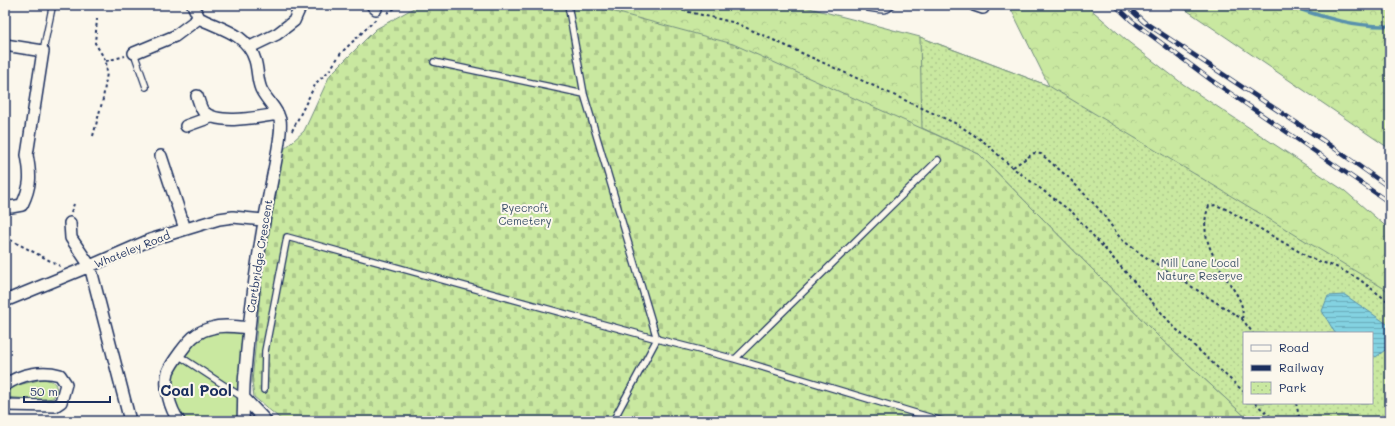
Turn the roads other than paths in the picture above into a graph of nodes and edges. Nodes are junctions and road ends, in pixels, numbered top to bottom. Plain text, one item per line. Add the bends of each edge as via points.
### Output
1 (193, 5) edge
2 (301, 5) edge
3 (568, 5) edge
4 (892, 5) edge
5 (52, 8) dead end
6 (868, 8) dead end
7 (199, 18) junction
8 (5, 45) edge
9 (250, 47) junction
10 (43, 51) junction
11 (134, 53) joint
12 (434, 62) dead end
13 (146, 88) dead end
14 (584, 94) junction
15 (197, 96) dead end
16 (278, 114) junction
17 (211, 117) junction
18 (186, 126) dead end
19 (161, 156) dead end
20 (938, 160) dead end
21 (5, 205) edge
22 (263, 220) junction
23 (70, 223) dead end
24 (185, 229) junction
25 (90, 266) junction
26 (5, 300) edge
27 (249, 328) junction
28 (657, 339) junction
29 (178, 355) junction
30 (735, 359) junction
31 (5, 385) edge
32 (264, 390) dead end
33 (245, 399) junction
34 (5, 404) edge
35 (126, 420) edge
36 (179, 421) edge
37 (243, 421) edge
38 (266, 421) edge
39 (613, 421) edge
40 (942, 421) edge

1 - 7 street
2 - 9 street via 294,21 277,34
3 - 14 lane
4 - 6 lane via 884,10
5 - 10 lane
7 - 9 street via 236,35
7 - 11 street via 175,36
8 - 10 street
9 - 16 street via 261,90
10 - 21 street via 27,155 30,172 28,192 22,205
11 - 13 lane
12 - 14 lane
14 - 28 lane
15 - 17 street via 203,110
16 - 17 street via 232,119
16 - 22 street, Cartbridge Crescent via 281,121 279,140
17 - 18 street
19 - 24 street
20 - 30 lane
22 - 24 street, Whateley Road via 233,217
22 - 27 street, Cartbridge Crescent
23 - 25 street via 71,238
24 - 25 street, Whateley Road via 150,240
25 - 26 street, Whateley Road
25 - 35 street
27 - 29 street via 213,327 194,336
27 - 33 street, Cartbridge Crescent via 244,375
28 - 30 lane
28 - 32 lane via 287,237 265,351
28 - 39 lane
29 - 33 lane
29 - 36 street via 168,371 167,389 174,414
30 - 40 lane
31 - 34 street via 39,372 60,375 66,384 61,402 55,406
33 - 37 street, Cartbridge Crescent
33 - 38 street

